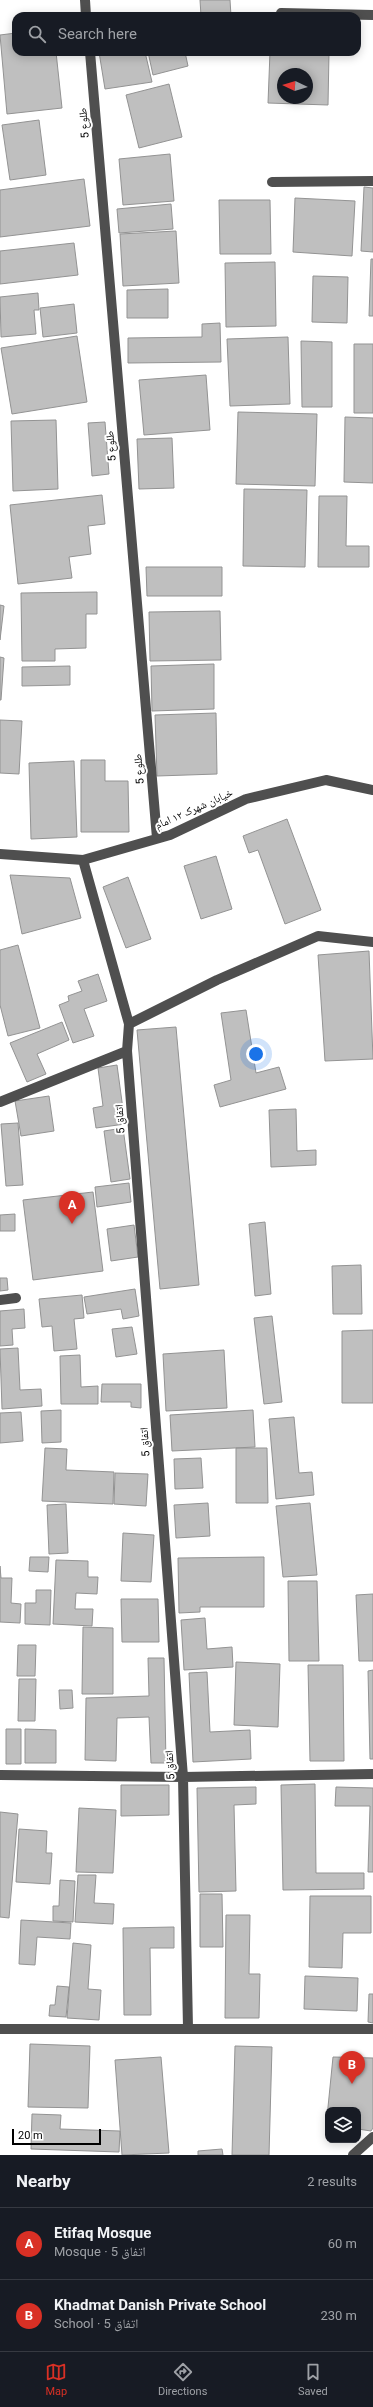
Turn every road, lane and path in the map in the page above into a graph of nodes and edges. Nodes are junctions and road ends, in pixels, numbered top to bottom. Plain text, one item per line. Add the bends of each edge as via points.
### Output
1 (85, 0) edge
2 (86, 12) edge
3 (361, 15) edge
4 (373, 15) edge
5 (90, 56) edge
6 (373, 181) edge
7 (272, 182) dead end
8 (373, 790) edge
9 (157, 838) junction
10 (0, 854) edge
11 (83, 860) junction
12 (373, 942) edge
13 (129, 1024) junction
14 (127, 1051) junction
15 (0, 1102) edge
16 (16, 1298) dead end
17 (0, 1300) edge
18 (373, 1774) edge
19 (0, 1775) edge
20 (183, 1777) junction
21 (188, 2028) junction
22 (0, 2029) edge
23 (373, 2029) edge
24 (373, 2137) edge
25 (353, 2155) edge

1 - 2 street
3 - 4 street
5 - 9 street, طلوع 5
6 - 7 street
8 - 9 street, خیابان شهرک ۱۲ امام via 326,780 246,799 170,835
9 - 11 street, خیابان شهرک ۱۲ امام
10 - 11 street, خیابان شهرک ۱۲ امام
11 - 13 street, اتفاق 5
12 - 13 street via 318,936 217,980
13 - 14 street, اتفاق 5
14 - 15 street
14 - 20 street, اتفاق 5
16 - 17 street
18 - 20 street
19 - 20 street
20 - 21 street, اتفاق 5
21 - 22 street
21 - 23 street
24 - 25 street

